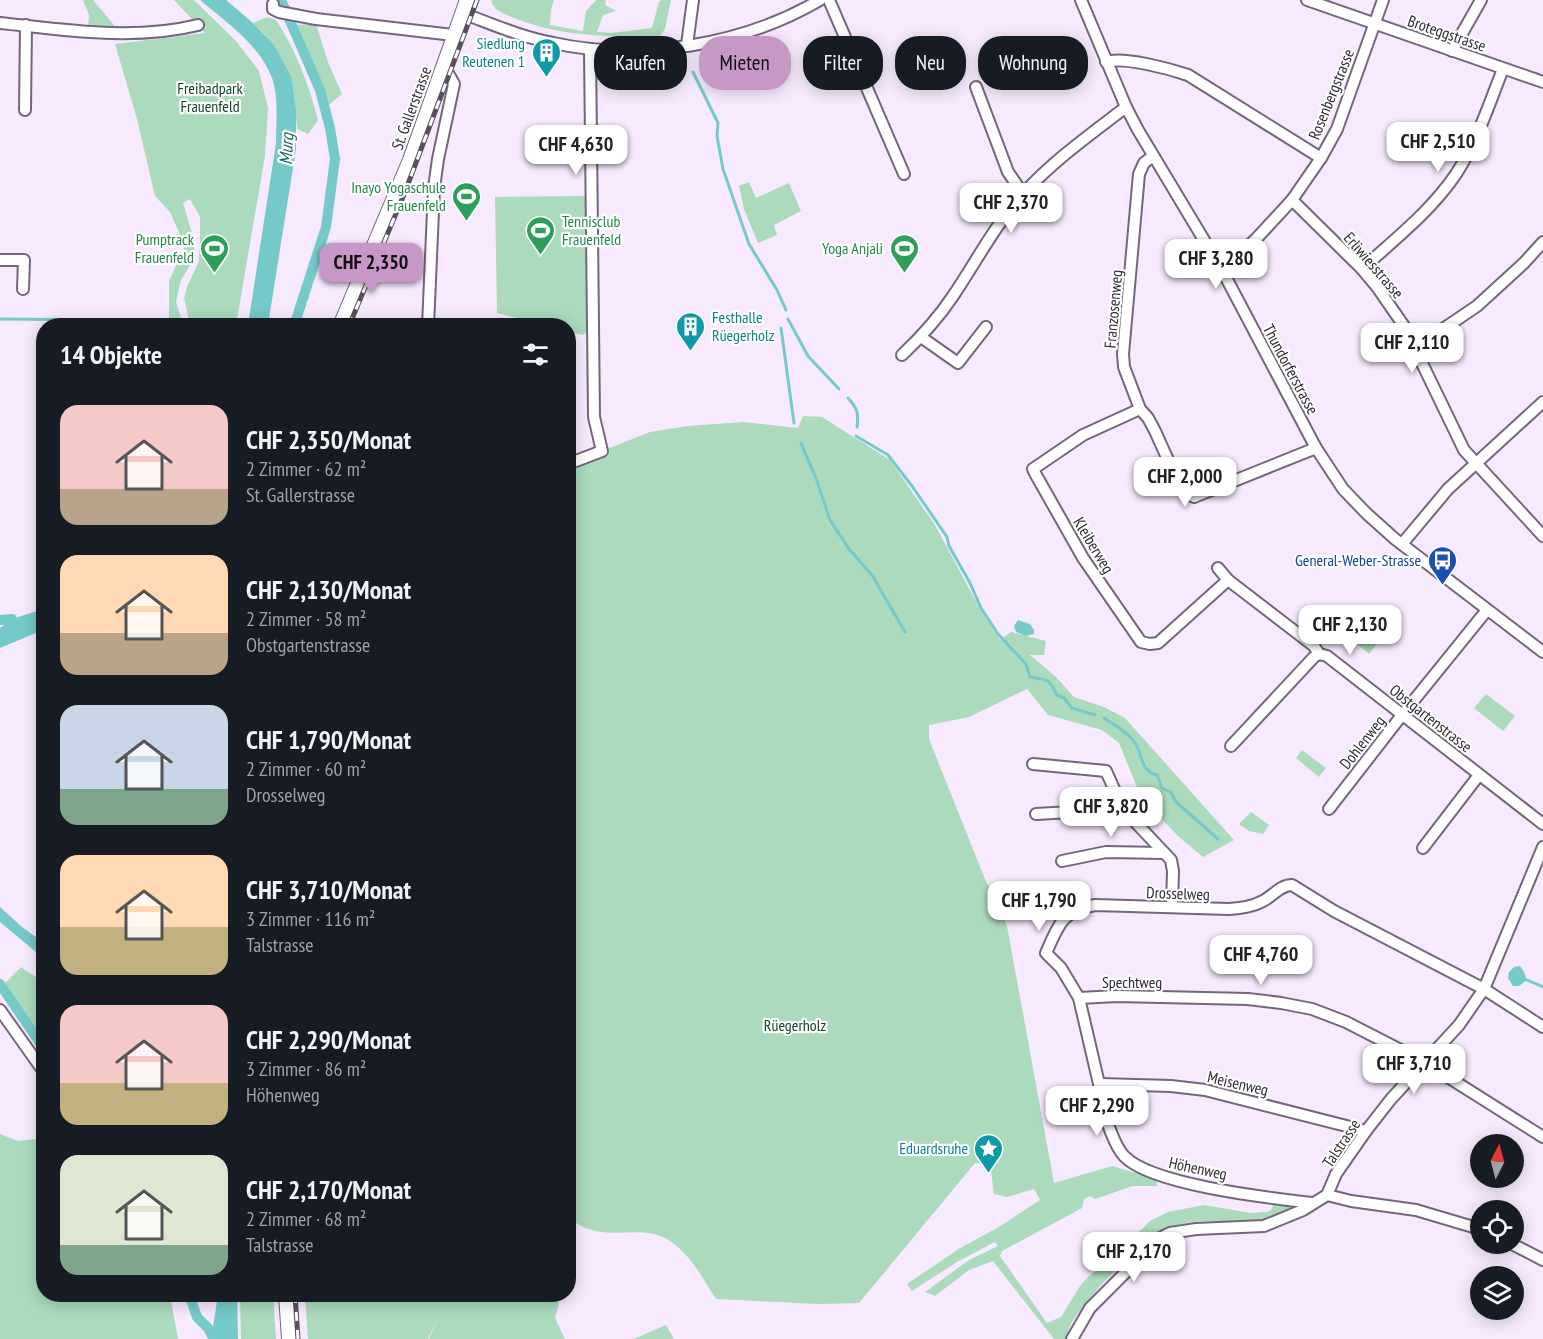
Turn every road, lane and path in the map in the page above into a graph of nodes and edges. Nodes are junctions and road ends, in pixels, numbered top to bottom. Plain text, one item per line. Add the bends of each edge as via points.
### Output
1 (693, 0) edge
2 (820, 0) edge
3 (830, 0) edge
4 (1081, 0) edge
5 (1307, 0) edge
6 (1383, 0) edge
7 (1481, 0) edge
8 (273, 4) dead end
9 (464, 7) edge
10 (0, 22) edge
11 (1375, 24) junction
12 (198, 25) dead end
13 (27, 26) junction
14 (453, 35) junction
15 (687, 45) joint
16 (590, 49) junction
17 (594, 49) edge
18 (1452, 51) junction
19 (1106, 62) junction
20 (1503, 69) junction
21 (441, 73) junction
22 (1543, 82) edge
23 (976, 87) dead end
24 (1126, 107) junction
25 (25, 110) dead end
26 (1153, 156) junction
27 (1321, 158) junction
28 (904, 174) dead end
29 (1023, 194) junction
30 (1292, 200) junction
31 (1543, 242) edge
32 (0, 260) edge
33 (1362, 269) junction
34 (1221, 270) junction
35 (23, 289) dead end
36 (343, 318) edge
37 (428, 318) edge
38 (986, 327) dead end
39 (921, 336) junction
40 (1415, 348) junction
41 (902, 355) dead end
42 (1543, 402) edge
43 (1140, 409) junction
44 (1316, 447) junction
45 (576, 461) edge
46 (1476, 463) junction
47 (1543, 536) edge
48 (1402, 544) junction
49 (1218, 568) dead end
50 (1228, 579) junction
51 (1487, 610) junction
52 (1543, 652) edge
53 (1319, 654) junction
54 (1402, 715) junction
55 (1231, 746) dead end
56 (1033, 764) dead end
57 (1479, 774) junction
58 (1123, 809) junction
59 (1329, 809) dead end
60 (1036, 814) dead end
61 (1543, 824) edge
62 (1543, 847) edge
63 (1423, 848) dead end
64 (1164, 853) junction
65 (1062, 861) dead end
66 (1172, 908) junction
67 (1046, 953) joint
68 (1484, 989) junction
69 (1079, 998) junction
70 (0, 1010) edge
71 (1543, 1027) edge
72 (36, 1061) edge
73 (1424, 1062) junction
74 (1100, 1084) junction
75 (1366, 1131) junction
76 (1543, 1137) edge
77 (1327, 1195) junction
78 (1312, 1203) junction
79 (1470, 1226) edge
80 (1524, 1250) edge
81 (1543, 1260) edge
82 (287, 1302) edge
83 (289, 1339) edge
84 (1072, 1339) edge

1 - 15 street
2 - 15 street via 754,29
3 - 28 street
4 - 19 street, Thundorferstrasse
5 - 11 street, Broteggstrasse
6 - 11 street, Rosenbergstrasse
7 - 18 street
8 - 14 street via 273,9 286,13 330,21
9 - 14 main road, St. Gallerstrasse
9 - 16 street via 534,39
10 - 13 street
11 - 18 street, Broteggstrasse
11 - 27 street, Rosenbergstrasse via 1337,129
12 - 13 street via 169,32 125,34
13 - 25 street
14 - 21 main road, St. Gallerstrasse
16 - 17 street
16 - 45 street via 594,417 602,451
18 - 20 street, Broteggstrasse
19 - 24 street, Thundorferstrasse
19 - 27 street via 1119,60 1188,75
20 - 22 street, Broteggstrasse
20 - 33 street via 1477,135 1456,174 1425,212
21 - 36 main road, St. Gallerstrasse via 410,160
21 - 37 street via 449,75 454,84 434,188
23 - 29 street via 1008,172
24 - 26 street, Thundorferstrasse
24 - 29 street
26 - 34 street, Thundorferstrasse
26 - 43 street, Franzosenweg via 1144,162 1140,174 1124,354 1128,381
27 - 30 street, Rosenbergstrasse
29 - 39 street
30 - 33 street, Erliwiesstrasse
30 - 34 street, Rosenbergstrasse
31 - 40 street via 1478,306
32 - 35 street via 24,260
33 - 40 street, Erliwiesstrasse via 1393,308
34 - 44 street, Thundorferstrasse
38 - 39 street via 958,363
39 - 41 street
40 - 46 street, Erliwiesstrasse via 1464,450
42 - 46 street
43 - 44 street, Franzosenweg via 1155,431 1182,491 1194,497
43 - 50 street, Kleiberweg via 1083,435 1033,469 1036,475 1083,558 1141,642 1158,643
44 - 48 street, Thundorferstrasse via 1352,500
46 - 47 street, Erliwiesstrasse
46 - 48 street via 1434,503
48 - 51 street, Thundorferstrasse
49 - 50 street, Obstgartenstrasse
50 - 53 street, Obstgartenstrasse
51 - 52 street, Thundorferstrasse
51 - 54 street, Dohlenweg
53 - 54 street, Obstgartenstrasse via 1327,656
53 - 55 street
54 - 57 street, Obstgartenstrasse
54 - 59 street, Dohlenweg
56 - 58 street via 1106,771
57 - 61 street, Obstgartenstrasse
57 - 63 street
58 - 60 street
58 - 64 street
62 - 68 street, Talstrasse
64 - 65 street via 1106,852
64 - 66 street via 1173,871
66 - 67 street, Drosselweg via 1081,908 1059,924
66 - 68 street, Drosselweg via 1248,907 1292,885
67 - 69 street, Höhenweg via 1061,968
68 - 71 street
68 - 73 street, Talstrasse via 1460,1025
69 - 73 street, Spechtweg via 1248,999 1281,1003 1346,1022
69 - 74 street, Höhenweg
70 - 72 street
73 - 75 street, Talstrasse
73 - 76 street, Spechtweg
74 - 75 street, Meisenweg via 1205,1090
74 - 78 street, Höhenweg via 1115,1144 1136,1165 1195,1184
75 - 77 street, Talstrasse via 1336,1174
77 - 78 street
77 - 79 street via 1416,1210
78 - 84 street via 1264,1226 1196,1229 1160,1238 1090,1308
80 - 81 street
82 - 83 main road

